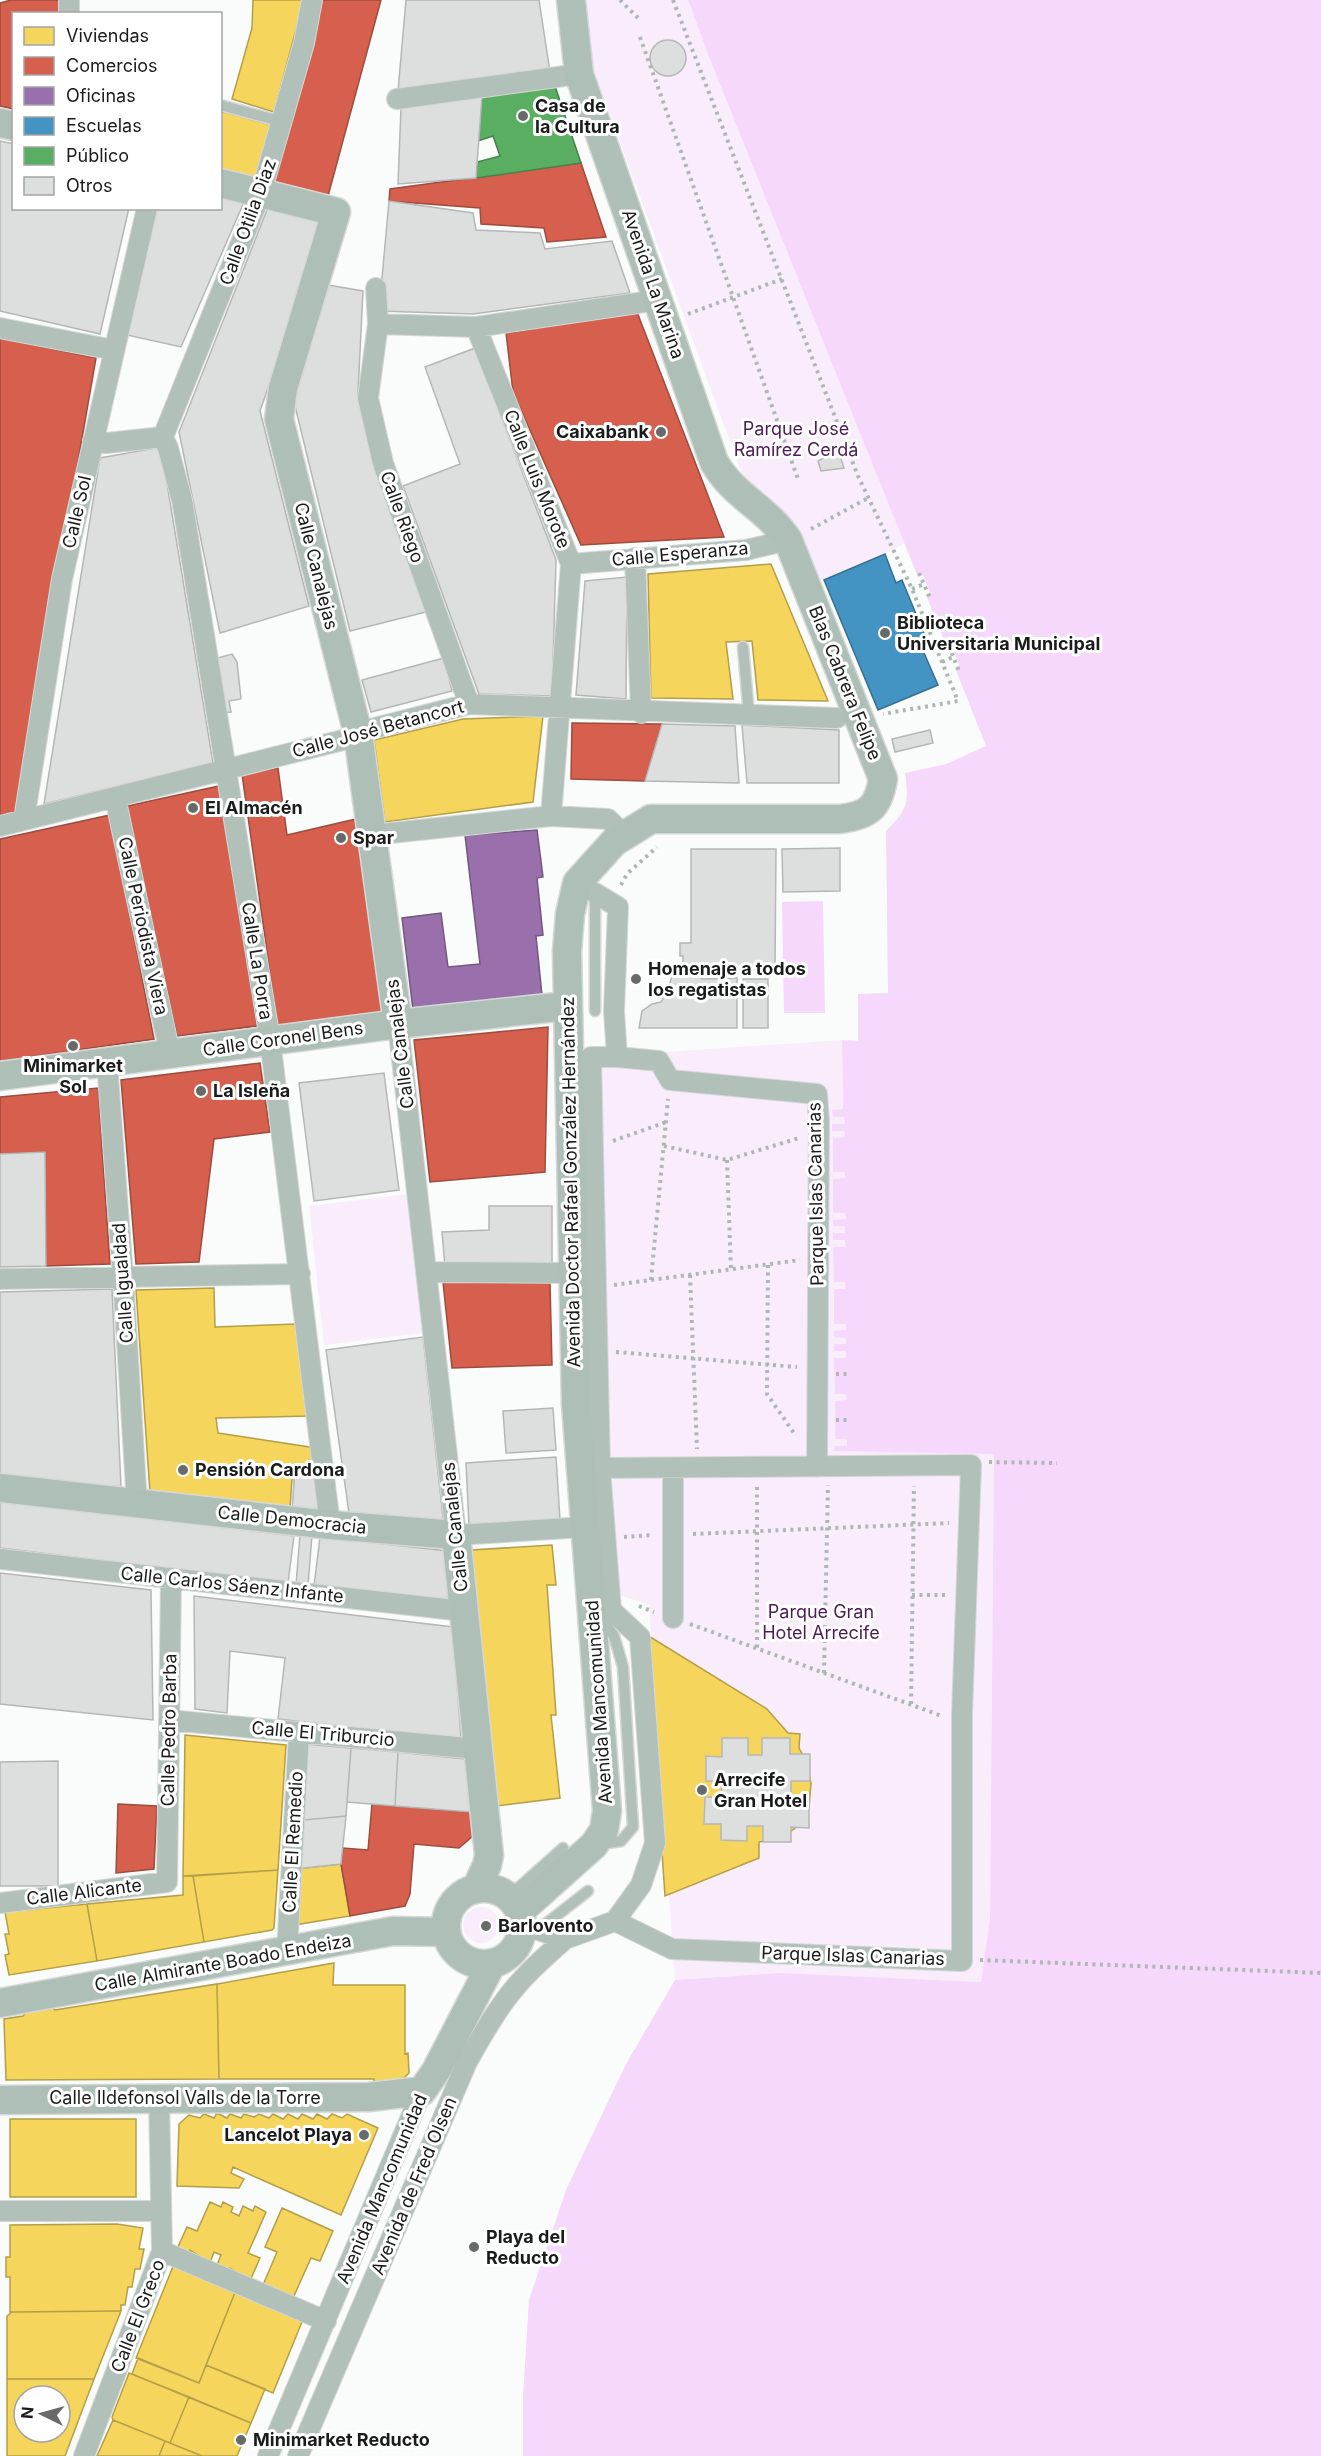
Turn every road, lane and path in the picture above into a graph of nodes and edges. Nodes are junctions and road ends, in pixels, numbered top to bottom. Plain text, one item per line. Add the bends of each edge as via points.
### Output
1 (312, 0) edge
2 (571, 0) edge
3 (620, 0) edge
4 (673, 0) edge
5 (638, 18) dead end
6 (640, 37) dead end
7 (579, 74) junction
8 (397, 99) dead end
9 (222, 106) edge
10 (283, 122) junction
11 (222, 183) edge
12 (261, 193) junction
13 (147, 210) edge
14 (782, 279) junction
15 (375, 288) dead end
16 (733, 297) junction
17 (658, 300) junction
18 (681, 316) dead end
19 (378, 324) junction
20 (476, 327) junction
21 (0, 328) edge
22 (114, 350) junction
23 (163, 437) junction
24 (93, 441) junction
25 (798, 479) dead end
26 (868, 498) junction
27 (788, 540) junction
28 (634, 558) junction
29 (572, 564) junction
30 (919, 573) dead end
31 (924, 584) junction
32 (912, 589) junction
33 (930, 598) dead end
34 (949, 646) dead end
35 (743, 647) dead end
36 (953, 657) junction
37 (942, 662) junction
38 (959, 671) dead end
39 (469, 704) junction
40 (559, 708) junction
41 (641, 712) junction
42 (749, 715) junction
43 (848, 718) junction
44 (358, 734) junction
45 (225, 768) junction
46 (115, 797) junction
47 (551, 816) junction
48 (857, 817) joint
49 (24, 820) junction
50 (0, 826) edge
51 (372, 835) junction
52 (660, 844) dead end
53 (611, 848) junction
54 (595, 893) junction
55 (618, 907) junction
56 (567, 1006) junction
57 (595, 1011) dead end
58 (398, 1024) junction
59 (270, 1040) junction
60 (170, 1054) junction
61 (617, 1057) junction
62 (107, 1062) junction
63 (0, 1076) edge
64 (670, 1080) junction
65 (666, 1122) junction
66 (819, 1132) junction
67 (664, 1146) junction
68 (593, 1149) junction
69 (727, 1160) junction
70 (818, 1257) junction
71 (768, 1265) junction
72 (730, 1270) junction
73 (426, 1272) junction
74 (300, 1274) junction
75 (690, 1275) junction
76 (123, 1277) junction
77 (0, 1279) edge
78 (585, 1280) junction
79 (651, 1280) junction
80 (597, 1350) junction
81 (693, 1358) junction
82 (766, 1364) junction
83 (825, 1371) junction
84 (847, 1374) dead end
85 (835, 1420) dead end
86 (847, 1420) dead end
87 (1057, 1463) dead end
88 (971, 1465) junction
89 (914, 1466) junction
90 (757, 1467) junction
91 (823, 1467) junction
92 (600, 1468) junction
93 (673, 1468) junction
94 (698, 1468) junction
95 (0, 1488) edge
96 (137, 1504) junction
97 (969, 1522) junction
98 (330, 1525) junction
99 (914, 1525) junction
100 (827, 1528) junction
101 (757, 1531) junction
102 (595, 1532) junction
103 (673, 1534) junction
104 (456, 1535) junction
105 (0, 1559) edge
106 (171, 1578) junction
107 (912, 1595) junction
108 (966, 1595) junction
109 (464, 1611) junction
110 (673, 1618) joint
111 (757, 1649) junction
112 (824, 1673) junction
113 (911, 1704) junction
114 (169, 1720) junction
115 (962, 1723) junction
116 (299, 1732) junction
117 (477, 1749) junction
118 (563, 1848) dead end
119 (167, 1882) joint
120 (588, 1891) dead end
121 (0, 1903) edge
122 (511, 1912) junction
123 (615, 1921) junction
124 (446, 1932) junction
125 (565, 1939) junction
126 (287, 1952) junction
127 (984, 1960) dead end
128 (492, 1963) junction
129 (1321, 1973) edge
130 (0, 2003) edge
131 (422, 2091) junction
132 (159, 2098) junction
133 (0, 2100) edge
134 (0, 2211) edge
135 (161, 2211) junction
136 (162, 2251) junction
137 (326, 2321) junction
138 (84, 2456) edge
139 (268, 2456) edge
140 (298, 2456) edge

1 - 10 street, Calle Otilia Diaz
2 - 7 main road, Avenida La Marina
3 - 5 path
4 - 14 path
6 - 16 path
7 - 8 street
7 - 17 main road, Avenida La Marina
9 - 10 lane
10 - 12 street, Calle Otilia Diaz
11 - 12 main road
12 - 23 street, Calle Otilia Diaz
12 - 44 main road, Calle Canalejas via 336,212 283,388 279,419
13 - 22 street, Calle Sol
14 - 16 path
14 - 26 path
15 - 19 street, Calle Riego
16 - 18 path
16 - 25 path
17 - 20 street
17 - 27 main road, Avenida La Marina via 714,462 723,478 771,518
19 - 20 street
19 - 39 street, Calle Riego via 368,398 383,463
20 - 29 street, Calle Luis Morote
21 - 22 street
22 - 24 street, Calle Sol
23 - 24 street
23 - 45 street, Calle La Porra via 182,500
24 - 49 street, Calle Sol via 62,579
26 - 27 path
26 - 32 path
27 - 28 street, Calle Esperanza via 746,550
27 - 43 main road, Blas Cabrera Felipe
28 - 29 street, Calle Esperanza
28 - 41 street
29 - 40 street, Calle Luis Morote
30 - 31 path
31 - 32 path
31 - 33 path
32 - 37 path
34 - 36 path
35 - 42 lane
36 - 37 path
36 - 38 path
37 - 43 path via 958,701
39 - 40 street, Calle José Betancort
39 - 44 street, Calle José Betancort
40 - 41 street, Calle José Betancort
40 - 47 street, Calle Luis Morote
41 - 42 street, Calle José Betancort
42 - 43 street, Calle José Betancort
43 - 48 main road, Blas Cabrera Felipe via 883,779 880,797 871,810
44 - 45 street, Calle José Betancort
44 - 51 main road, Calle Canalejas
45 - 46 street, Calle José Betancort
45 - 59 street, Calle La Porra
46 - 49 street, Calle José Betancort
46 - 60 street, Calle Periodista Viera
47 - 51 street
47 - 53 street via 608,819
48 - 53 main road, Avenida Doctor Rafael González Hernández via 651,819
49 - 50 street, Calle José Betancort
51 - 58 main road, Calle Canalejas
52 - 55 path via 627,874 619,889
53 - 54 lane
53 - 56 main road, Avenida Doctor Rafael González Hernández via 578,883 570,914
54 - 55 street
54 - 57 lane
55 - 61 street via 614,1011
56 - 58 main road, Calle Coronel Bens
56 - 78 main road, Avenida Doctor Rafael González Hernández
58 - 59 main road, Calle Coronel Bens
58 - 73 street, Calle Canalejas
59 - 60 main road, Calle Coronel Bens
59 - 74 street, Calle La Porra
60 - 62 main road, Calle Coronel Bens
61 - 64 street via 659,1061
61 - 68 street via 591,1057
62 - 63 main road, Calle Coronel Bens
62 - 76 street, Calle Igualdad
64 - 65 path
64 - 66 street, Parque Islas Canarias via 817,1094
65 - 67 path
65 - 68 path
66 - 69 path
66 - 70 street, Parque Islas Canarias
67 - 69 path
67 - 79 path
68 - 78 street
69 - 72 path
70 - 71 path
70 - 83 street, Parque Islas Canarias
71 - 72 path
71 - 82 path
72 - 75 path
73 - 78 street
73 - 104 street, Calle Canalejas
74 - 76 street
74 - 98 street, Calle La Porra
75 - 79 path
75 - 81 path
76 - 77 street
76 - 96 street, Calle Igualdad
78 - 79 path
78 - 80 street
78 - 102 main road, Avenida Doctor Rafael González Hernández via 576,1404
80 - 81 path
80 - 92 street
81 - 82 path
81 - 94 path
82 - 83 path
82 - 91 path via 767,1394
83 - 84 path
83 - 91 street, Parque Islas Canarias
85 - 86 path
87 - 88 path
88 - 89 street
88 - 97 street, Parque Islas Canarias
89 - 91 street
89 - 99 path
90 - 91 street
90 - 94 street
90 - 101 path
91 - 100 path
92 - 93 street
92 - 102 street
93 - 94 street
93 - 103 street
95 - 96 main road, Calle Democracia
96 - 98 main road, Calle Democracia
97 - 99 path
97 - 108 street, Parque Islas Canarias
98 - 104 main road, Calle Democracia
99 - 100 path
99 - 107 path
100 - 101 path
100 - 112 path
101 - 103 path
101 - 111 path
102 - 103 path
102 - 104 street, Calle Democracia
102 - 122 main road, Avenida Mancomunidad via 591,1604 607,1811 604,1830 594,1845
102 - 123 street via 611,1610 640,1637 655,1843 641,1885
103 - 110 street
104 - 109 main road, Calle Canalejas
105 - 106 street, Calle Carlos Sáenz Infante
106 - 109 street, Calle Carlos Sáenz Infante
106 - 114 street, Calle Pedro Barba
107 - 108 path
107 - 113 path
108 - 115 street, Parque Islas Canarias
109 - 117 main road, Calle Canalejas
110 - 111 path
111 - 112 path
112 - 113 path
113 - 115 path
114 - 116 street, Calle El Triburcio
114 - 119 street, Calle Pedro Barba
115 - 123 street, Parque Islas Canarias via 962,1961 672,1949
116 - 117 street, Calle El Triburcio
116 - 126 street, Calle El Remedio
117 - 122 main road, Calle Canalejas via 488,1865
118 - 122 lane via 517,1889
119 - 121 street, Calle Alicante
120 - 122 lane
122 - 124 main road via 464,1893 455,1900 446,1919
122 - 125 street
122 - 128 main road via 514,1950
123 - 125 street
124 - 126 main road, Calle Almirante Boado Endeiza via 393,1931
124 - 128 main road via 459,1955 480,1964
125 - 140 street, Avenida de Fred Olsen via 509,1995 467,2062
126 - 130 main road, Calle Almirante Boado Endeiza
127 - 129 path
128 - 131 main road, Avenida Mancomunidad via 436,2072
131 - 132 main road, Calle Ildefonsol Valls de la Torre via 369,2097
131 - 137 street, Avenida Mancomunidad
132 - 133 main road, Calle Ildefonsol Valls de la Torre
132 - 135 street, Calle El Greco
134 - 135 street
135 - 136 street, Calle El Greco
136 - 137 street
136 - 138 street, Calle El Greco
137 - 139 street, Avenida Mancomunidad

